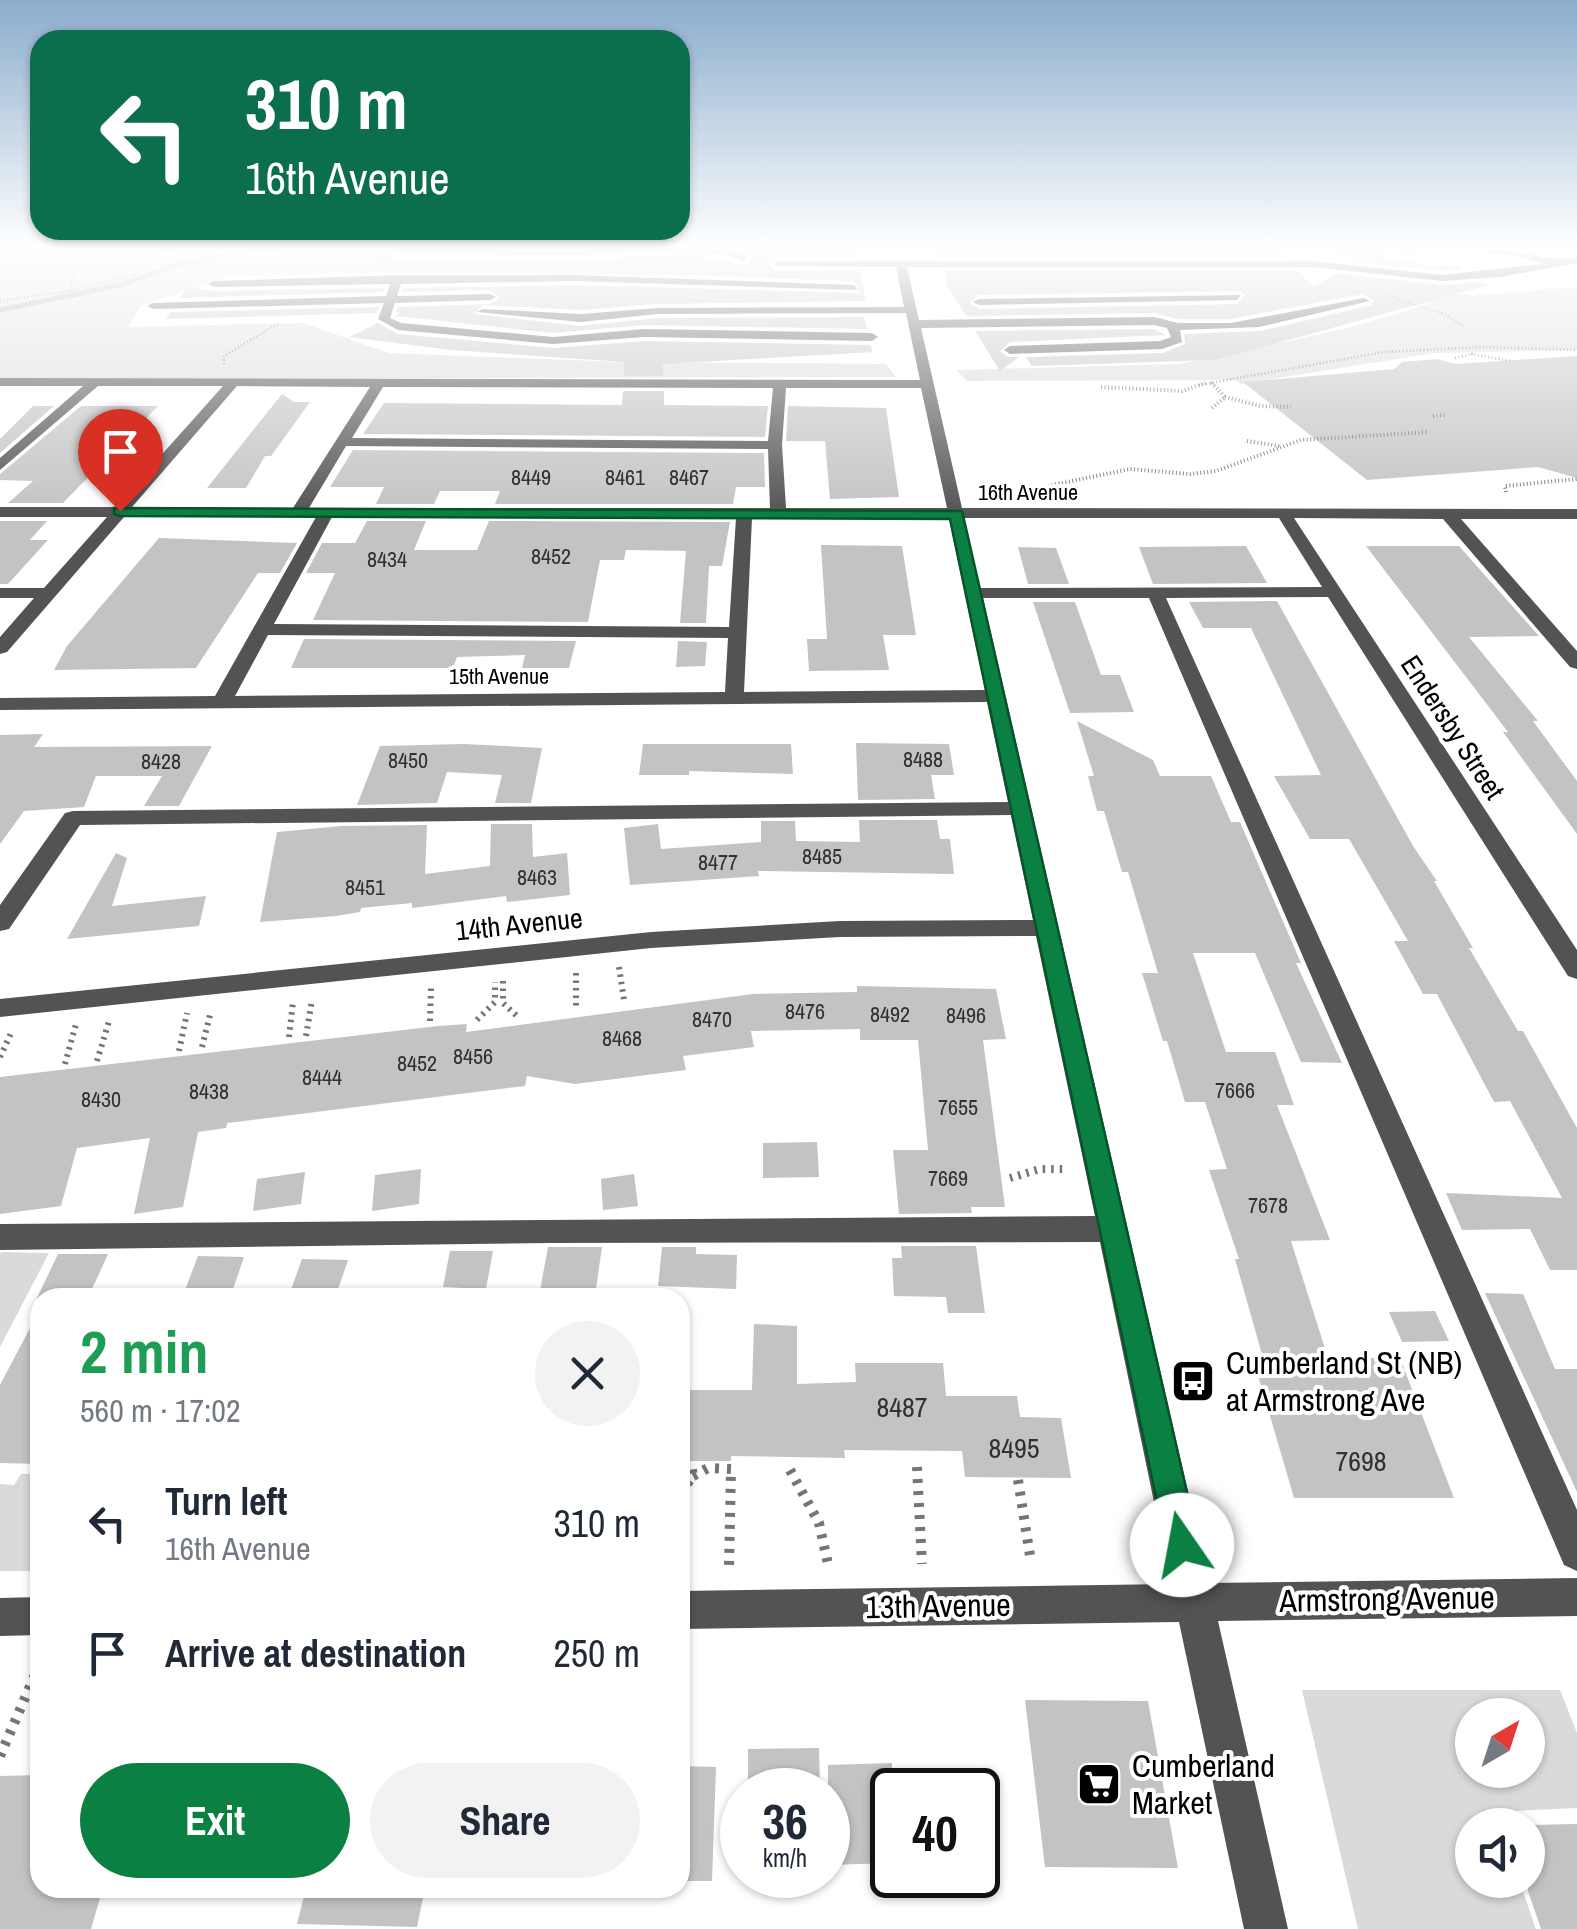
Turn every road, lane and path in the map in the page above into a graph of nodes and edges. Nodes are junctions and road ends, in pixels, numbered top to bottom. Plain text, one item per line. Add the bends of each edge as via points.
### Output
1 (488, 335) edge
2 (635, 335) edge
3 (759, 335) edge
4 (917, 335) edge
5 (1176, 335) edge
6 (872, 337) dead end
7 (1490, 347) junction
8 (1010, 350) dead end
9 (1577, 350) edge
10 (1471, 354) junction
11 (1455, 358) dead end
12 (1511, 361) dead end
13 (0, 382) edge
14 (94, 382) junction
15 (1211, 382) junction
16 (233, 383) junction
17 (380, 383) junction
18 (780, 384) junction
19 (927, 384) junction
20 (1101, 387) dead end
21 (1225, 397) junction
22 (1212, 408) dead end
23 (1291, 408) dead end
24 (1445, 415) dead end
25 (1434, 416) dead end
26 (1428, 432) dead end
27 (1247, 440) dead end
28 (342, 442) junction
29 (0, 443) edge
30 (26, 443) junction
31 (775, 446) junction
32 (1284, 446) junction
33 (0, 466) edge
34 (1036, 488) dead end
35 (120, 511) junction
36 (0, 512) edge
37 (298, 512) junction
38 (327, 512) junction
39 (744, 513) junction
40 (778, 513) junction
41 (956, 514) junction
42 (1283, 514) junction
43 (1448, 514) junction
44 (1577, 514) edge
45 (1154, 592) junction
46 (1332, 592) junction
47 (0, 593) edge
48 (50, 593) junction
49 (976, 593) junction
50 (260, 629) junction
51 (735, 632) junction
52 (0, 648) edge
53 (1577, 662) edge
54 (998, 696) junction
55 (734, 699) junction
56 (0, 704) edge
57 (221, 704) junction
58 (1021, 808) junction
59 (0, 923) edge
60 (1047, 928) junction
61 (618, 961) dead end
62 (576, 967) dead end
63 (1577, 970) edge
64 (432, 982) dead end
65 (313, 994) dead end
66 (294, 996) dead end
67 (624, 1000) dead end
68 (213, 1004) dead end
69 (576, 1006) dead end
70 (189, 1007) dead end
71 (110, 1015) dead end
72 (7, 1016) edge
73 (517, 1016) dead end
74 (78, 1018) dead end
75 (477, 1020) dead end
76 (430, 1021) dead end
77 (306, 1036) dead end
78 (289, 1037) dead end
79 (202, 1048) dead end
80 (178, 1051) dead end
81 (0, 1057) edge
82 (97, 1062) dead end
83 (65, 1064) dead end
84 (1063, 1168) dead end
85 (1010, 1178) dead end
86 (1114, 1229) junction
87 (0, 1237) edge
88 (916, 1467) dead end
89 (790, 1470) dead end
90 (690, 1474) edge
91 (1018, 1480) dead end
92 (1577, 1552) edge
93 (1031, 1562) dead end
94 (828, 1564) dead end
95 (922, 1564) dead end
96 (729, 1566) dead end
97 (1577, 1596) edge
98 (1196, 1603) junction
99 (690, 1610) edge
100 (30, 1616) edge
101 (0, 1617) edge
102 (30, 1686) edge
103 (0, 1756) edge
104 (1266, 1929) edge

1 - 2 street
3 - 6 street
4 - 19 street
5 - 8 street via 1162,345
7 - 9 path
7 - 10 path
7 - 15 path via 1368,354
10 - 11 path
10 - 12 path
13 - 14 street
14 - 16 street
14 - 30 street
15 - 20 path via 1182,390
15 - 21 path
16 - 17 street
16 - 35 street
17 - 18 street
17 - 28 street
18 - 19 street
18 - 31 street
19 - 41 street
21 - 22 path
21 - 23 path
24 - 25 path
26 - 32 path
27 - 32 path
28 - 31 street
28 - 37 street
29 - 30 street
30 - 33 street
31 - 40 street
32 - 34 path via 1204,473 1130,469
35 - 36 street, 16th Avenue
35 - 37 street, 16th Avenue
35 - 48 street
37 - 38 street, 16th Avenue
38 - 39 street, 16th Avenue
38 - 50 street
39 - 40 street, 16th Avenue
39 - 51 street
40 - 41 street, 16th Avenue
41 - 42 street, 16th Avenue
41 - 49 street
42 - 43 street, 16th Avenue
42 - 46 street, Endersby Street
43 - 44 street, 16th Avenue
43 - 53 street
45 - 46 street
45 - 49 street
45 - 92 street
46 - 63 street, Endersby Street
47 - 48 street
48 - 52 street
49 - 54 street
50 - 51 street
50 - 57 street
51 - 55 street
54 - 55 street, 15th Avenue
54 - 58 street
55 - 57 street, 15th Avenue
56 - 57 street, 15th Avenue
58 - 59 street via 74,818
58 - 60 street
60 - 72 street, 14th Avenue via 651,940
60 - 86 street
61 - 67 path
62 - 69 path
64 - 76 path
65 - 77 path
66 - 78 path
68 - 79 path
70 - 80 path
71 - 82 path
72 - 81 path
73 - 75 path via 503,1004 499,975 495,1002
74 - 83 path
84 - 85 path
86 - 87 street
86 - 98 street
88 - 95 path
89 - 94 path via 819,1523
90 - 96 path via 732,1469
91 - 93 path
97 - 98 street, Armstrong Avenue
98 - 99 street, 13th Avenue
98 - 104 street
100 - 101 street
102 - 103 path

